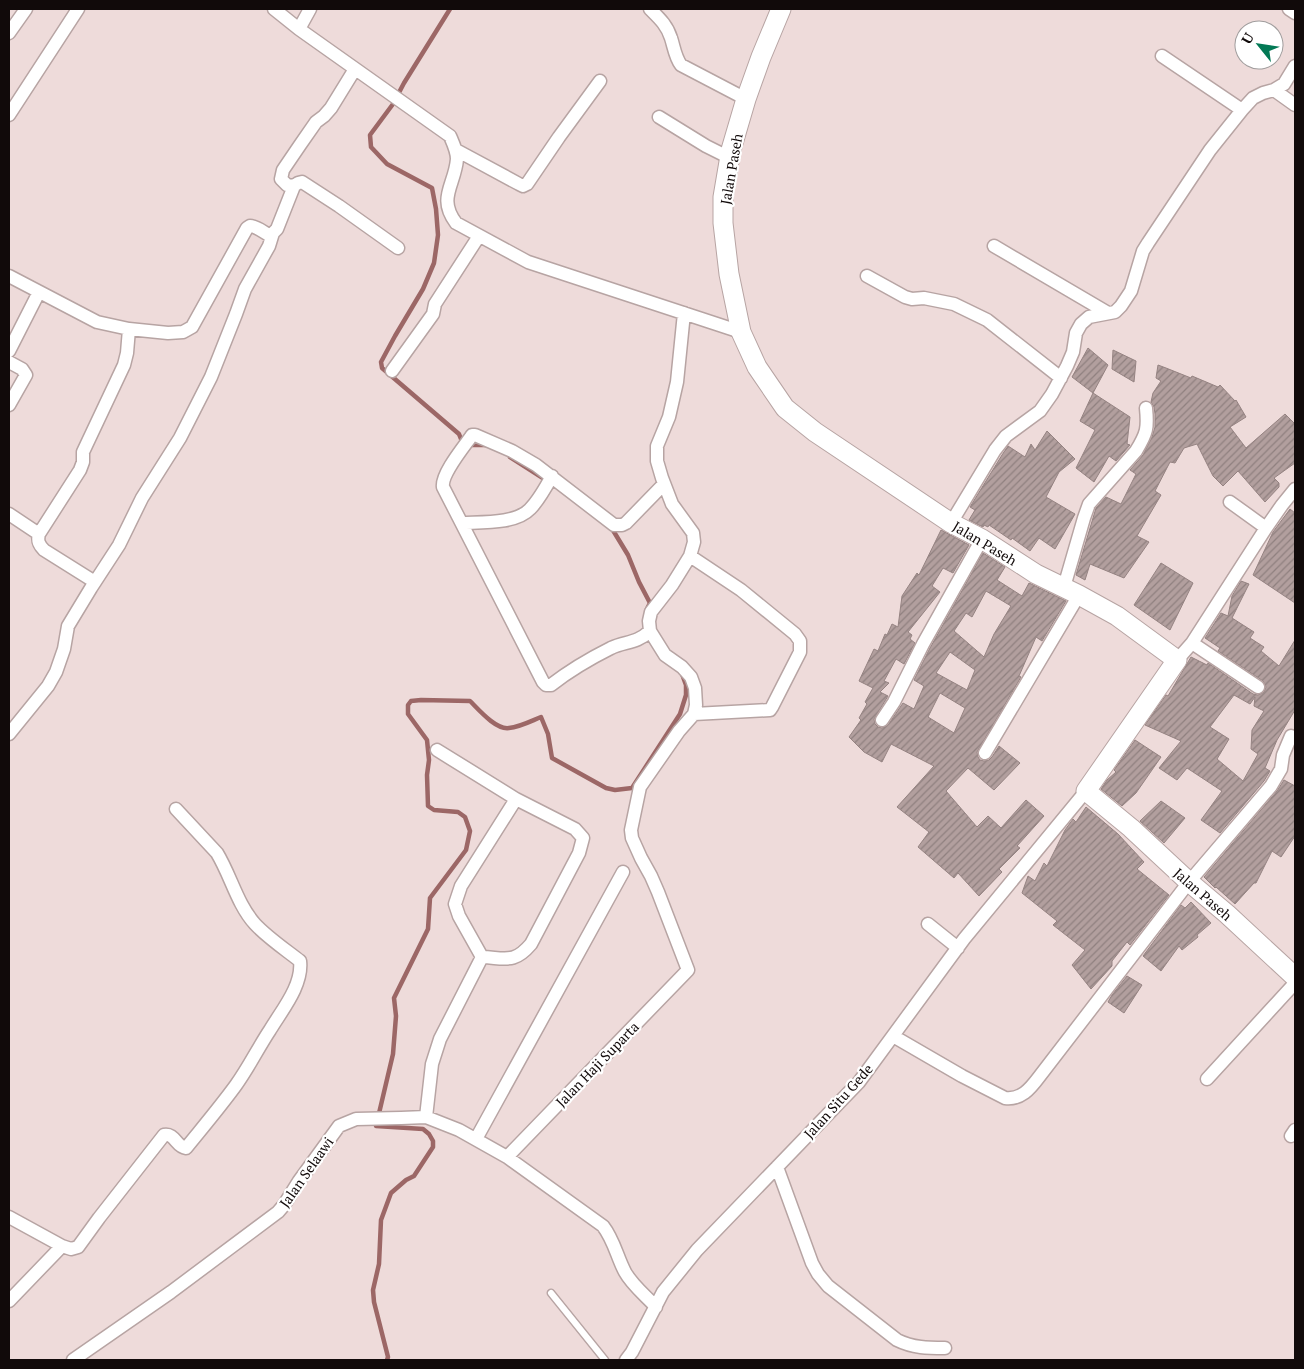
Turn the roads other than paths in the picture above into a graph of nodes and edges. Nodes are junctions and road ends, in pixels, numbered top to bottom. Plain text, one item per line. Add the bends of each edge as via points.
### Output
1 (26, 9) edge
2 (78, 9) edge
3 (274, 9) edge
4 (310, 9) edge
5 (650, 9) edge
6 (781, 9) edge
7 (1288, 9) edge
8 (1295, 13) edge
9 (299, 29) junction
10 (9, 33) edge
11 (1162, 56) dead end
12 (1295, 66) edge
13 (355, 69) junction
14 (600, 81) dead end
15 (1274, 90) junction
16 (746, 99) junction
17 (1295, 105) edge
18 (1242, 110) junction
19 (9, 115) edge
20 (659, 117) dead end
21 (456, 150) junction
22 (730, 158) junction
23 (294, 186) junction
24 (273, 233) junction
25 (479, 236) junction
26 (994, 246) dead end
27 (398, 248) dead end
28 (9, 276) edge
29 (867, 276) dead end
30 (39, 292) junction
31 (684, 313) junction
32 (1108, 313) junction
33 (129, 329) junction
34 (741, 332) junction
35 (9, 351) edge
36 (9, 362) edge
37 (392, 371) dead end
38 (1062, 378) junction
39 (9, 405) edge
40 (1146, 408) dead end
41 (550, 480) junction
42 (664, 484) junction
43 (1295, 489) edge
44 (1230, 502) dead end
45 (9, 514) edge
46 (462, 523) junction
47 (952, 523) junction
48 (1266, 528) junction
49 (39, 534) junction
50 (982, 539) junction
51 (690, 556) junction
52 (95, 582) junction
53 (1071, 591) junction
54 (647, 634) junction
55 (1192, 643) junction
56 (1177, 660) junction
57 (1258, 686) dead end
58 (694, 714) junction
59 (882, 720) dead end
60 (9, 734) edge
61 (1292, 736) dead end
62 (437, 750) dead end
63 (985, 753) dead end
64 (1086, 791) junction
65 (516, 799) junction
66 (176, 809) dead end
67 (623, 872) dead end
68 (1189, 882) junction
69 (928, 924) dead end
70 (958, 948) junction
71 (482, 957) junction
72 (1295, 977) edge
73 (1295, 983) edge
74 (893, 1036) junction
75 (1207, 1079) dead end
76 (426, 1117) junction
77 (476, 1139) junction
78 (507, 1157) junction
79 (777, 1167) junction
80 (9, 1217) edge
81 (62, 1246) junction
82 (551, 1293) dead end
83 (9, 1301) edge
84 (656, 1307) junction
85 (945, 1348) dead end
86 (73, 1360) edge
87 (605, 1360) edge
88 (626, 1360) edge

1 - 10 street
2 - 19 street
3 - 9 street
4 - 9 street
5 - 16 street via 665,24 681,65
6 - 16 street, Jalan Paseh
7 - 8 street
9 - 13 street
11 - 18 street
12 - 15 street via 1284,84
13 - 21 street via 450,136
13 - 23 street via 331,108 308,132 283,170 281,179
14 - 21 street via 523,186
15 - 17 street
15 - 18 street via 1253,98
16 - 22 street, Jalan Paseh
18 - 32 street via 1210,150 1143,251 1131,291 1115,312
20 - 22 street
21 - 25 street via 457,159 446,203 456,223
22 - 34 street, Jalan Paseh via 723,197 723,223
23 - 24 street
23 - 27 street via 302,182
24 - 33 street via 269,235 254,226 247,228 192,327 183,332 168,333
24 - 52 street via 270,246 245,289 207,385 180,438
25 - 31 street via 528,262
25 - 37 street via 435,304 433,314
26 - 32 street
28 - 30 street
29 - 38 street via 905,297 954,304 987,320
30 - 33 street via 97,322
30 - 35 street
31 - 34 street
31 - 42 street via 677,382 669,417 657,446 656,461
32 - 38 street via 1089,317 1081,324
33 - 49 street via 124,365 83,452 82,466
34 - 47 street, Jalan Paseh via 757,367 785,408 815,432
36 - 39 street via 26,375
38 - 47 street via 1040,411 1006,436 994,450
40 - 53 street via 1146,433 1136,451 1090,504 1084,518
41 - 42 street via 618,526
41 - 46 street via 531,508 520,516
41 - 46 street via 536,465 512,451 472,436 442,483
42 - 51 street via 672,504 693,533
43 - 48 street
44 - 48 street
45 - 49 street
46 - 54 street via 546,685 613,647 634,642
47 - 50 street, Jalan Paseh
48 - 55 street
49 - 52 street via 39,545 44,550
50 - 53 street, Jalan Paseh via 1036,574
50 - 59 street
51 - 54 street via 651,612
51 - 58 street via 741,590 800,641 800,652 770,710
52 - 60 street via 68,626 56,672
53 - 56 street, Jalan Paseh via 1117,616
53 - 63 street
54 - 58 street via 691,677 696,696
55 - 56 street
55 - 57 street
56 - 64 street
58 - 78 street, Jalan Haji Suparta via 640,787 631,830 688,970
61 - 68 street via 1283,755 1281,769 1271,786
62 - 65 street
64 - 68 street, Jalan Paseh
64 - 70 street, Jalan Situ Gede
65 - 71 street via 461,886 455,904
65 - 71 street via 574,829 583,838 579,853 531,944 514,958
66 - 81 street via 217,854 246,912 256,925 300,961 301,970 288,1002 254,1059 186,1148 171,1136 164,1135 78,1247
67 - 77 street
68 - 72 street, Jalan Paseh
68 - 74 street via 1039,1077 1018,1097 1005,1098
69 - 70 street
70 - 74 street, Jalan Situ Gede
71 - 76 street via 440,1040 432,1064
73 - 75 street
74 - 79 street, Jalan Situ Gede via 859,1082
76 - 77 street, Jalan Selaawi
76 - 86 street, Jalan Selaawi via 356,1119 339,1126 278,1212
77 - 78 street, Jalan Selaawi
78 - 84 street, Jalan Selaawi via 603,1226 624,1272
79 - 84 street, Jalan Situ Gede via 697,1250
79 - 85 street via 812,1263 828,1286 905,1344
80 - 81 street
81 - 83 street
82 - 87 lane
84 - 88 street, Jalan Situ Gede

